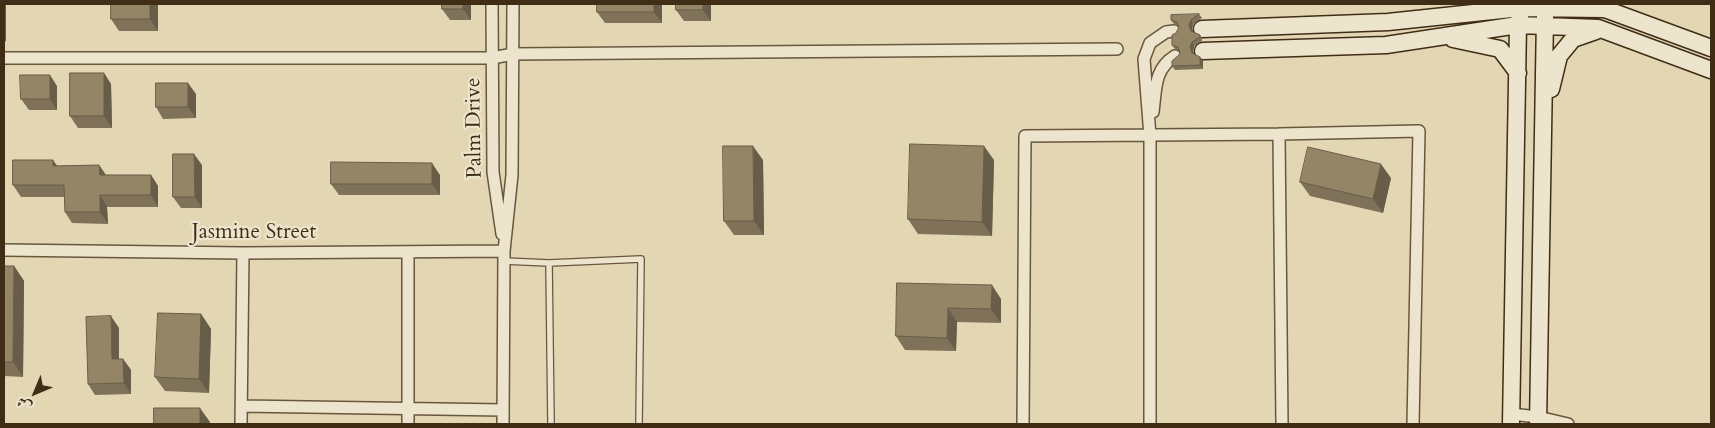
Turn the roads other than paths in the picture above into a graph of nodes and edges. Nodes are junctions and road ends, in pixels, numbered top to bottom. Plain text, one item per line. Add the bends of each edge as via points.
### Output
1 (492, 4) edge
2 (513, 4) edge
3 (1473, 4) edge
4 (1521, 6) edge
5 (1545, 6) edge
6 (1602, 6) edge
7 (1447, 16) junction
8 (1307, 25) junction
9 (1518, 25) junction
10 (1545, 26) junction
11 (1202, 29) dead end
12 (1226, 29) junction
13 (1601, 29) junction
14 (1174, 31) dead end
15 (1443, 36) junction
16 (1307, 48) junction
17 (1711, 48) edge
18 (1117, 49) dead end
19 (1227, 50) junction
20 (1202, 51) dead end
21 (513, 54) junction
22 (1175, 56) edge
23 (4, 58) edge
24 (492, 58) junction
25 (1711, 70) edge
26 (1518, 73) junction
27 (1543, 126) junction
28 (1279, 134) junction
29 (1150, 136) junction
30 (4, 250) edge
31 (408, 252) junction
32 (243, 253) junction
33 (504, 256) junction
34 (550, 263) junction
35 (242, 406) junction
36 (408, 409) junction
37 (503, 410) junction
38 (1511, 419) edge
39 (1538, 421) edge
40 (241, 424) edge
41 (408, 424) edge
42 (503, 424) edge
43 (551, 424) edge
44 (639, 424) edge
45 (1022, 424) edge
46 (1150, 424) edge
47 (1282, 424) edge
48 (1413, 424) edge
49 (1568, 424) edge

1 - 24 street, Palm Drive
2 - 21 street, Palm Drive
3 - 7 main road
4 - 5 main road
4 - 7 main road
4 - 9 main road
5 - 6 main road
5 - 10 main road
6 - 17 main road
7 - 8 main road
8 - 12 main road
8 - 16 street
9 - 10 main road
9 - 15 main road
9 - 26 main road
10 - 13 main road
10 - 27 main road
11 - 12 main road
12 - 19 street
13 - 25 main road
13 - 27 main road via 1573,39 1558,56
14 - 29 street via 1166,32 1150,44 1144,59
15 - 16 main road via 1386,45
15 - 26 main road via 1500,49
16 - 19 main road
18 - 21 street
19 - 20 main road
21 - 24 street
21 - 33 street, Palm Drive via 512,175
22 - 29 street via 1158,73
23 - 24 street
24 - 33 street, Palm Drive via 493,172
26 - 38 main road
27 - 39 main road
28 - 29 street
28 - 47 street
28 - 48 street via 1419,131
29 - 45 street via 1025,136
29 - 46 street
30 - 32 street, Jasmine Street
31 - 32 street, Jasmine Street
31 - 33 street, Jasmine Street
31 - 36 street
32 - 35 street
33 - 34 lane
33 - 37 street, Palm Drive
34 - 43 lane
34 - 44 lane via 641,258
35 - 36 street
35 - 40 street
36 - 37 street
36 - 41 street
37 - 42 street, Palm Drive
38 - 39 street
39 - 49 street

